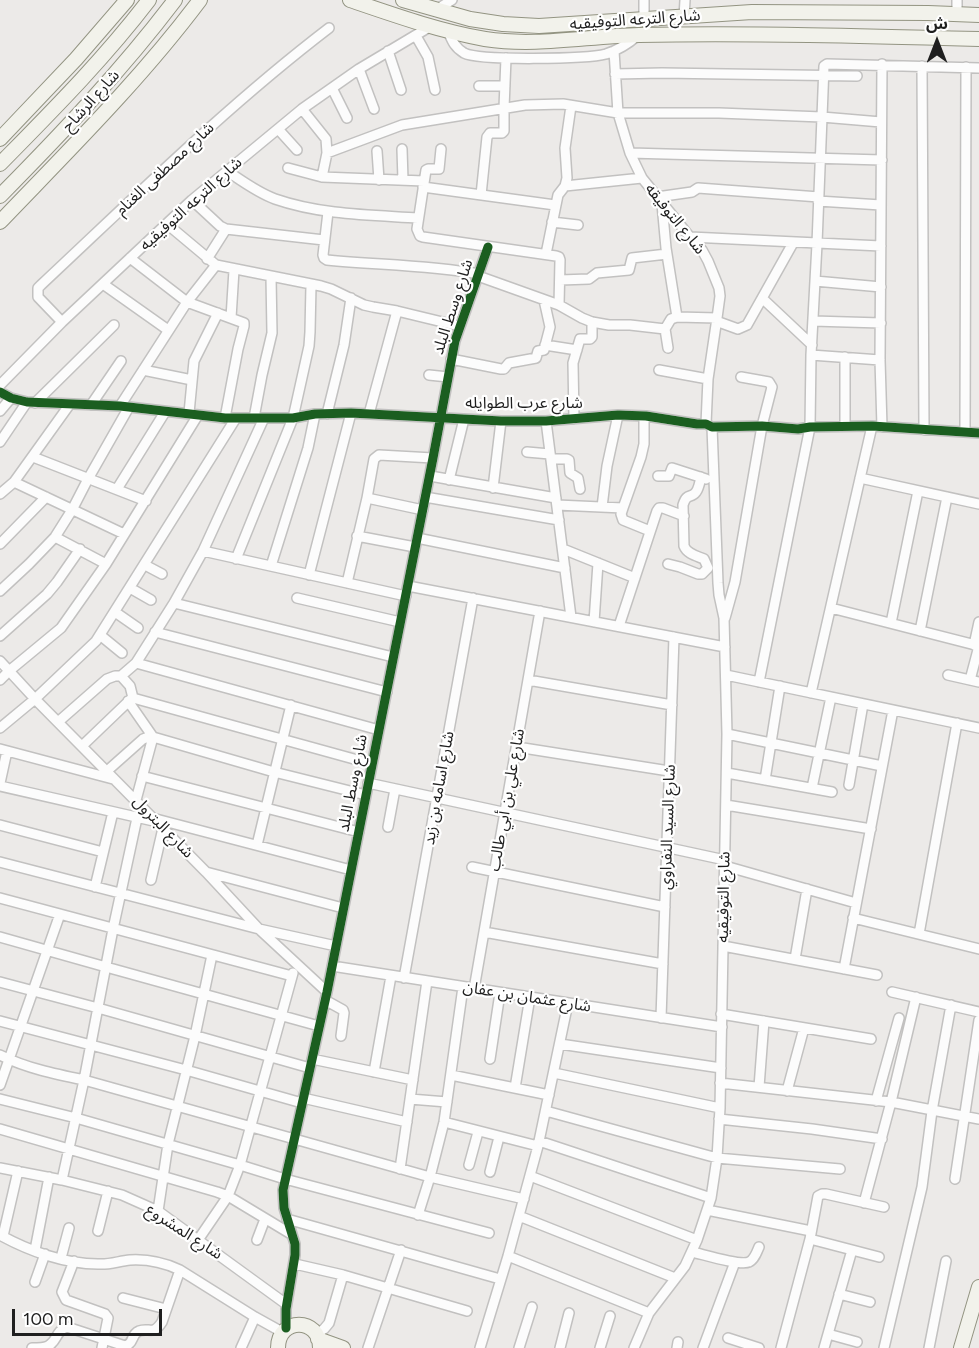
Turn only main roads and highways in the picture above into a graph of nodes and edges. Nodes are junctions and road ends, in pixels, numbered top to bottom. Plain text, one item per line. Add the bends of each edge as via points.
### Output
1 (127, 0) edge
2 (149, 0) edge
3 (175, 0) edge
4 (200, 0) edge
5 (350, 0) edge
6 (403, 0) edge
7 (753, 6) edge
8 (869, 6) edge
9 (957, 7) edge
10 (979, 15) edge
11 (979, 39) edge
12 (0, 140) edge
13 (0, 164) edge
14 (0, 196) edge
15 (0, 222) edge
16 (979, 1287) edge
17 (318, 1340) edge
18 (278, 1348) edge
19 (343, 1348) edge
20 (961, 1348) edge

1 - 12 main road
2 - 13 main road, شارع الرشاح via 83,80
3 - 14 main road, شارع الرشاح via 98,94
4 - 15 main road via 130,86
5 - 11 main road, شارع الترعه التوفيقيه via 431,27 511,42 637,35
6 - 7 main road, شارع الترعه التوفيقيه via 487,22 539,26 684,16
7 - 8 main road, شارع الترعه التوفيقيه
8 - 9 main road, شارع الترعه التوفيقيه
9 - 10 main road, شارع الترعه التوفيقيه
16 - 20 main road
17 - 18 main road via 312,1330 297,1325 284,1330
17 - 19 main road

